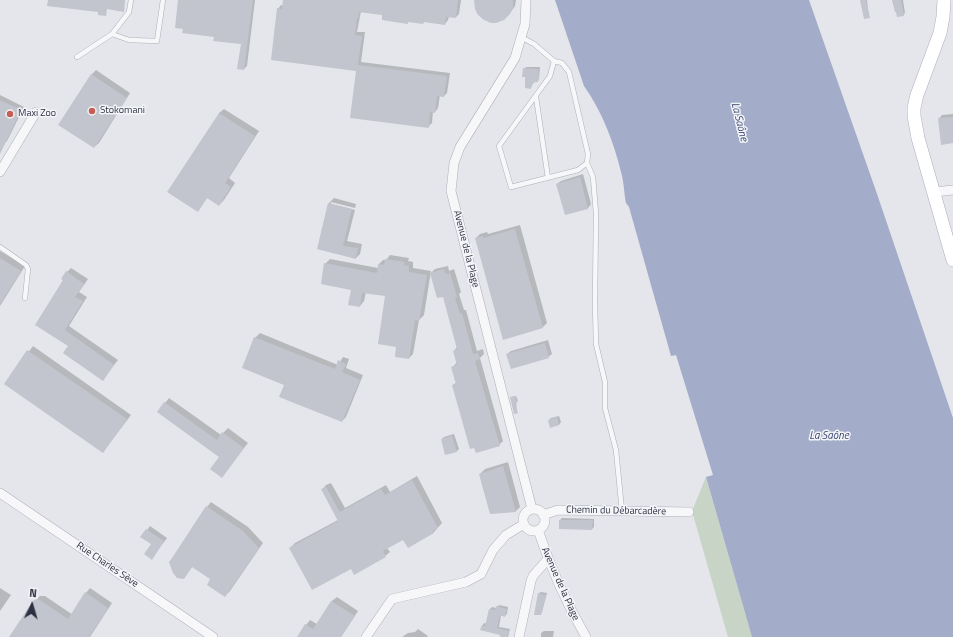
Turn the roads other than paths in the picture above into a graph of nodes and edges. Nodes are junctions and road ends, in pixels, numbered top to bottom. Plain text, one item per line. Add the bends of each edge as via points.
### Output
1 (131, 0) edge
2 (163, 0) edge
3 (526, 0) edge
4 (944, 0) edge
5 (112, 34) junction
6 (521, 37) junction
7 (77, 56) dead end
8 (554, 61) junction
9 (536, 97) junction
10 (36, 112) dead end
11 (586, 163) junction
12 (0, 172) edge
13 (548, 178) junction
14 (953, 190) edge
15 (934, 192) junction
16 (0, 247) edge
17 (953, 260) edge
18 (25, 298) dead end
19 (0, 493) edge
20 (532, 509) junction
21 (622, 511) junction
22 (689, 512) dead end
23 (543, 515) junction
24 (524, 524) junction
25 (538, 530) junction
26 (548, 560) junction
27 (214, 637) edge
28 (366, 637) edge
29 (519, 637) edge
30 (586, 637) edge

1 - 5 lane via 129,12
2 - 5 lane via 156,42 129,40
3 - 6 street, Avenue de la Plage via 525,24
4 - 15 street via 940,33 914,110 918,138
5 - 7 lane
6 - 8 lane
6 - 20 street, Avenue de la Plage via 515,58 460,147 454,163 451,191
8 - 9 lane via 550,76
8 - 11 lane via 562,63 569,72 588,154
9 - 13 lane
9 - 13 lane via 499,146 511,187
10 - 12 street
11 - 13 lane via 578,170
11 - 21 lane via 593,177 596,213 596,344 606,382 605,408 616,450
14 - 15 street
15 - 17 street
16 - 18 lane via 28,269
19 - 27 street, Rue Charles Sève
20 - 23 street via 539,510
20 - 24 street via 525,513
21 - 22 street, Chemin du Débarcadère
21 - 23 street, Chemin du Débarcadère via 558,510
23 - 25 street via 543,525
24 - 25 street via 530,530
24 - 28 street via 506,535 493,550 481,574 466,582 392,599
25 - 26 street, Avenue de la Plage
26 - 29 street via 531,581
26 - 30 street, Avenue de la Plage via 567,605

